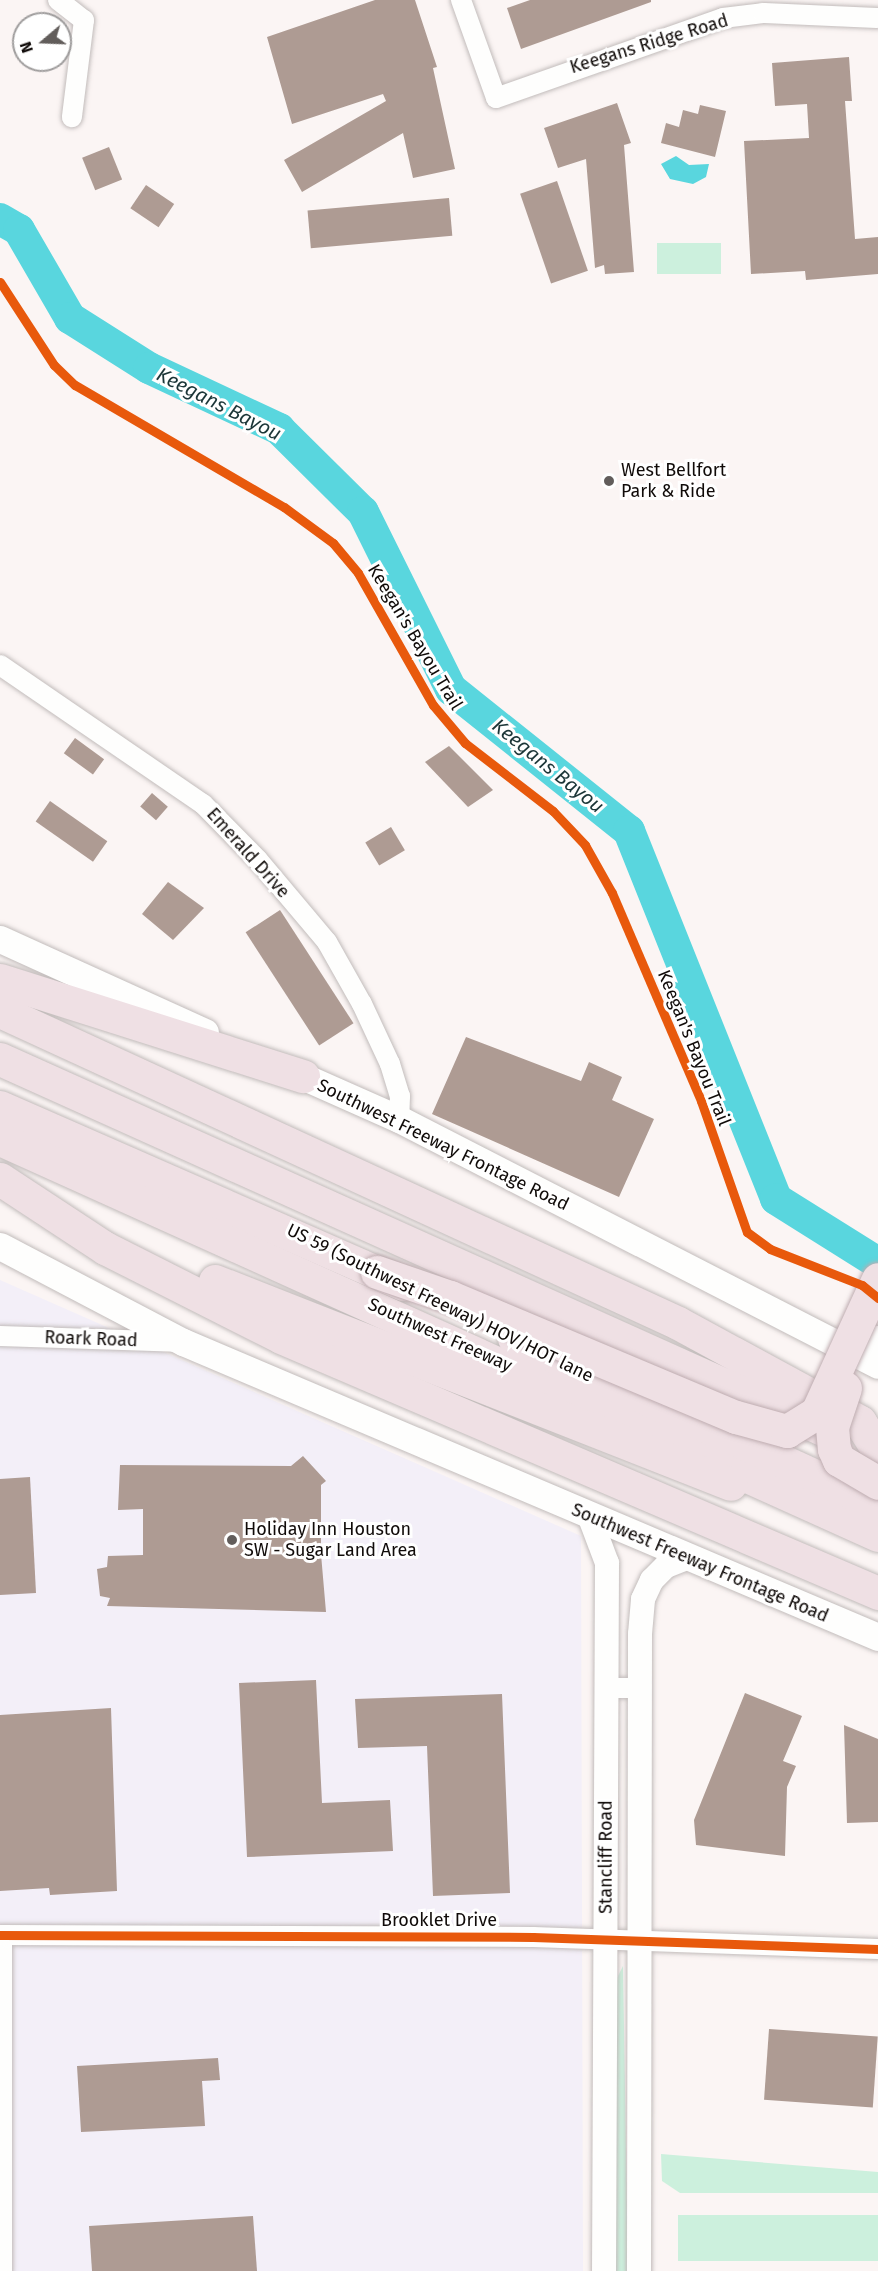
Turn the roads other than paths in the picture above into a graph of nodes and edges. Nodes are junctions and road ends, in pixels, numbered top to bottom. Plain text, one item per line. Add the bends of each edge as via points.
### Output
1 (58, 0) edge
2 (461, 0) edge
3 (878, 18) edge
4 (72, 117) dead end
5 (0, 665) edge
6 (0, 932) edge
7 (0, 939) edge
8 (40, 957) junction
9 (0, 980) edge
10 (0, 1011) edge
11 (0, 1059) edge
12 (303, 1076) junction
13 (0, 1107) edge
14 (399, 1119) junction
15 (0, 1139) edge
16 (0, 1179) edge
17 (0, 1192) edge
18 (0, 1246) edge
19 (378, 1272) junction
20 (878, 1279) edge
21 (878, 1314) edge
22 (0, 1336) edge
23 (878, 1338) edge
24 (831, 1341) junction
25 (183, 1342) junction
26 (878, 1365) edge
27 (878, 1452) edge
28 (878, 1483) edge
29 (778, 1485) junction
30 (878, 1505) edge
31 (590, 1518) junction
32 (878, 1535) edge
33 (687, 1558) junction
34 (878, 1593) edge
35 (878, 1637) edge
36 (606, 1688) junction
37 (640, 1688) junction
38 (1, 1935) edge
39 (605, 1938) junction
40 (640, 1940) junction
41 (878, 1949) edge
42 (2, 2271) edge
43 (604, 2271) edge
44 (639, 2271) edge

1 - 4 street via 84,20
2 - 3 street, Keegans Ridge Road via 496,98 723,18 764,13
5 - 14 street, Emerald Drive via 203,804 258,860 327,942 362,1004 400,1096
6 - 8 main road
7 - 8 main road, Southwest Freeway Frontage Road
8 - 12 main road, Southwest Freeway Frontage Road
9 - 12 highway
10 - 27 highway via 678,1323 860,1422
11 - 27 highway
12 - 14 main road, Southwest Freeway Frontage Road
13 - 19 highway, US 59 (Southwest Freeway) HOV/HOT lane
14 - 24 main road, Southwest Freeway Frontage Road
15 - 29 highway, Southwest Freeway
16 - 34 highway via 105,1248 281,1336
17 - 29 highway via 675,1466 725,1484
18 - 25 main road, Southwest Freeway Frontage Road
19 - 20 highway, bridge via 450,1297 736,1417 787,1431 817,1412
19 - 30 highway, US 59 (Southwest Freeway) HOV/HOT lane, bridge via 580,1372
21 - 28 highway, bridge via 832,1427 839,1460
22 - 25 street, Roark Road
23 - 24 street
24 - 26 main road, Southwest Freeway Frontage Road
25 - 31 main road, Southwest Freeway Frontage Road
29 - 32 highway, Southwest Freeway
31 - 33 main road, Southwest Freeway Frontage Road
31 - 36 street, Stancliff Road via 607,1563
33 - 35 main road, Southwest Freeway Frontage Road
33 - 37 street, Stancliff Road via 666,1566 643,1599
36 - 37 street
36 - 39 street, Stancliff Road
37 - 40 street, Stancliff Road
38 - 39 street, Brooklet Drive
38 - 42 street
39 - 40 street, Brooklet Drive
39 - 43 street, Stancliff Road
40 - 41 street, Brooklet Drive
40 - 44 street, Stancliff Road

